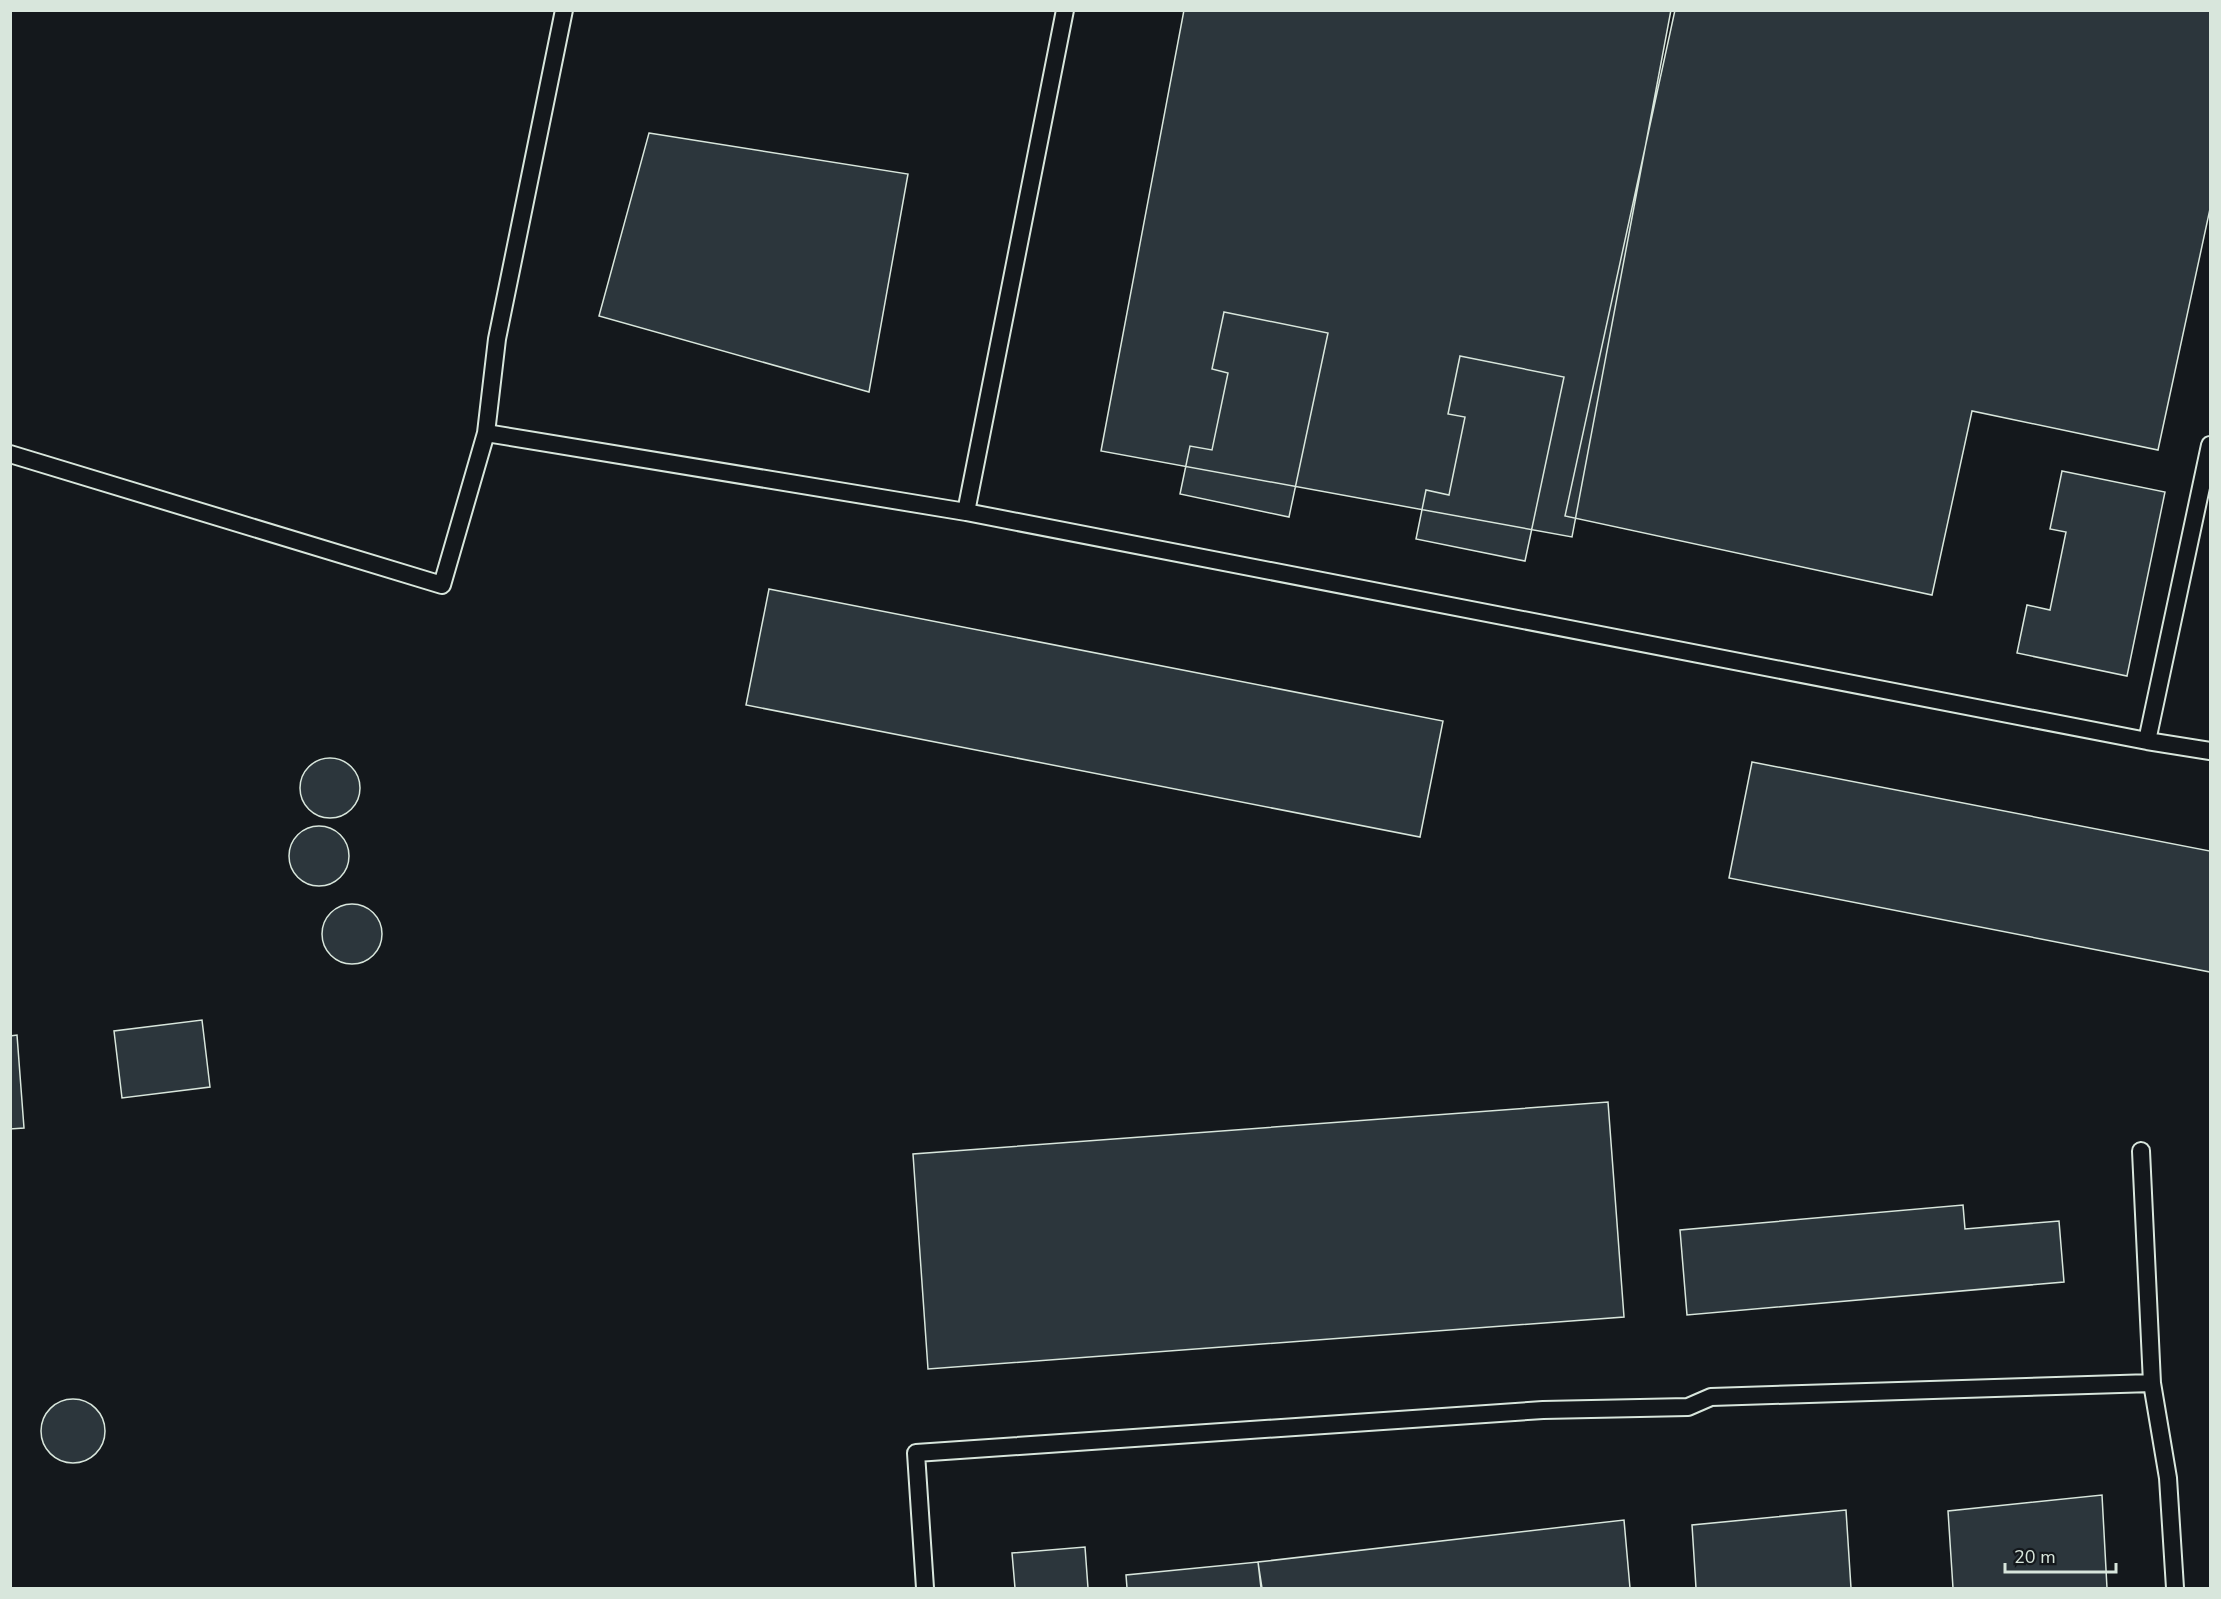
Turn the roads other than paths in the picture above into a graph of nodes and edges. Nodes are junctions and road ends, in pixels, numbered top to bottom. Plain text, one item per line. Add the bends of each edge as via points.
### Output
1 (564, 10) edge
2 (1065, 10) edge
3 (486, 433) junction
4 (2211, 445) edge
5 (10, 454) edge
6 (966, 512) junction
7 (2147, 741) junction
8 (2211, 751) edge
9 (2141, 1151) dead end
10 (2152, 1383) junction
11 (925, 1588) edge
12 (2175, 1588) edge

1 - 3 lane via 497,339
2 - 6 lane
3 - 5 lane via 442,585
3 - 6 lane
4 - 7 lane
6 - 7 lane
7 - 8 lane
9 - 10 lane
10 - 11 lane via 1711,1397 1688,1407 1543,1410 916,1453
10 - 12 lane via 2168,1478

